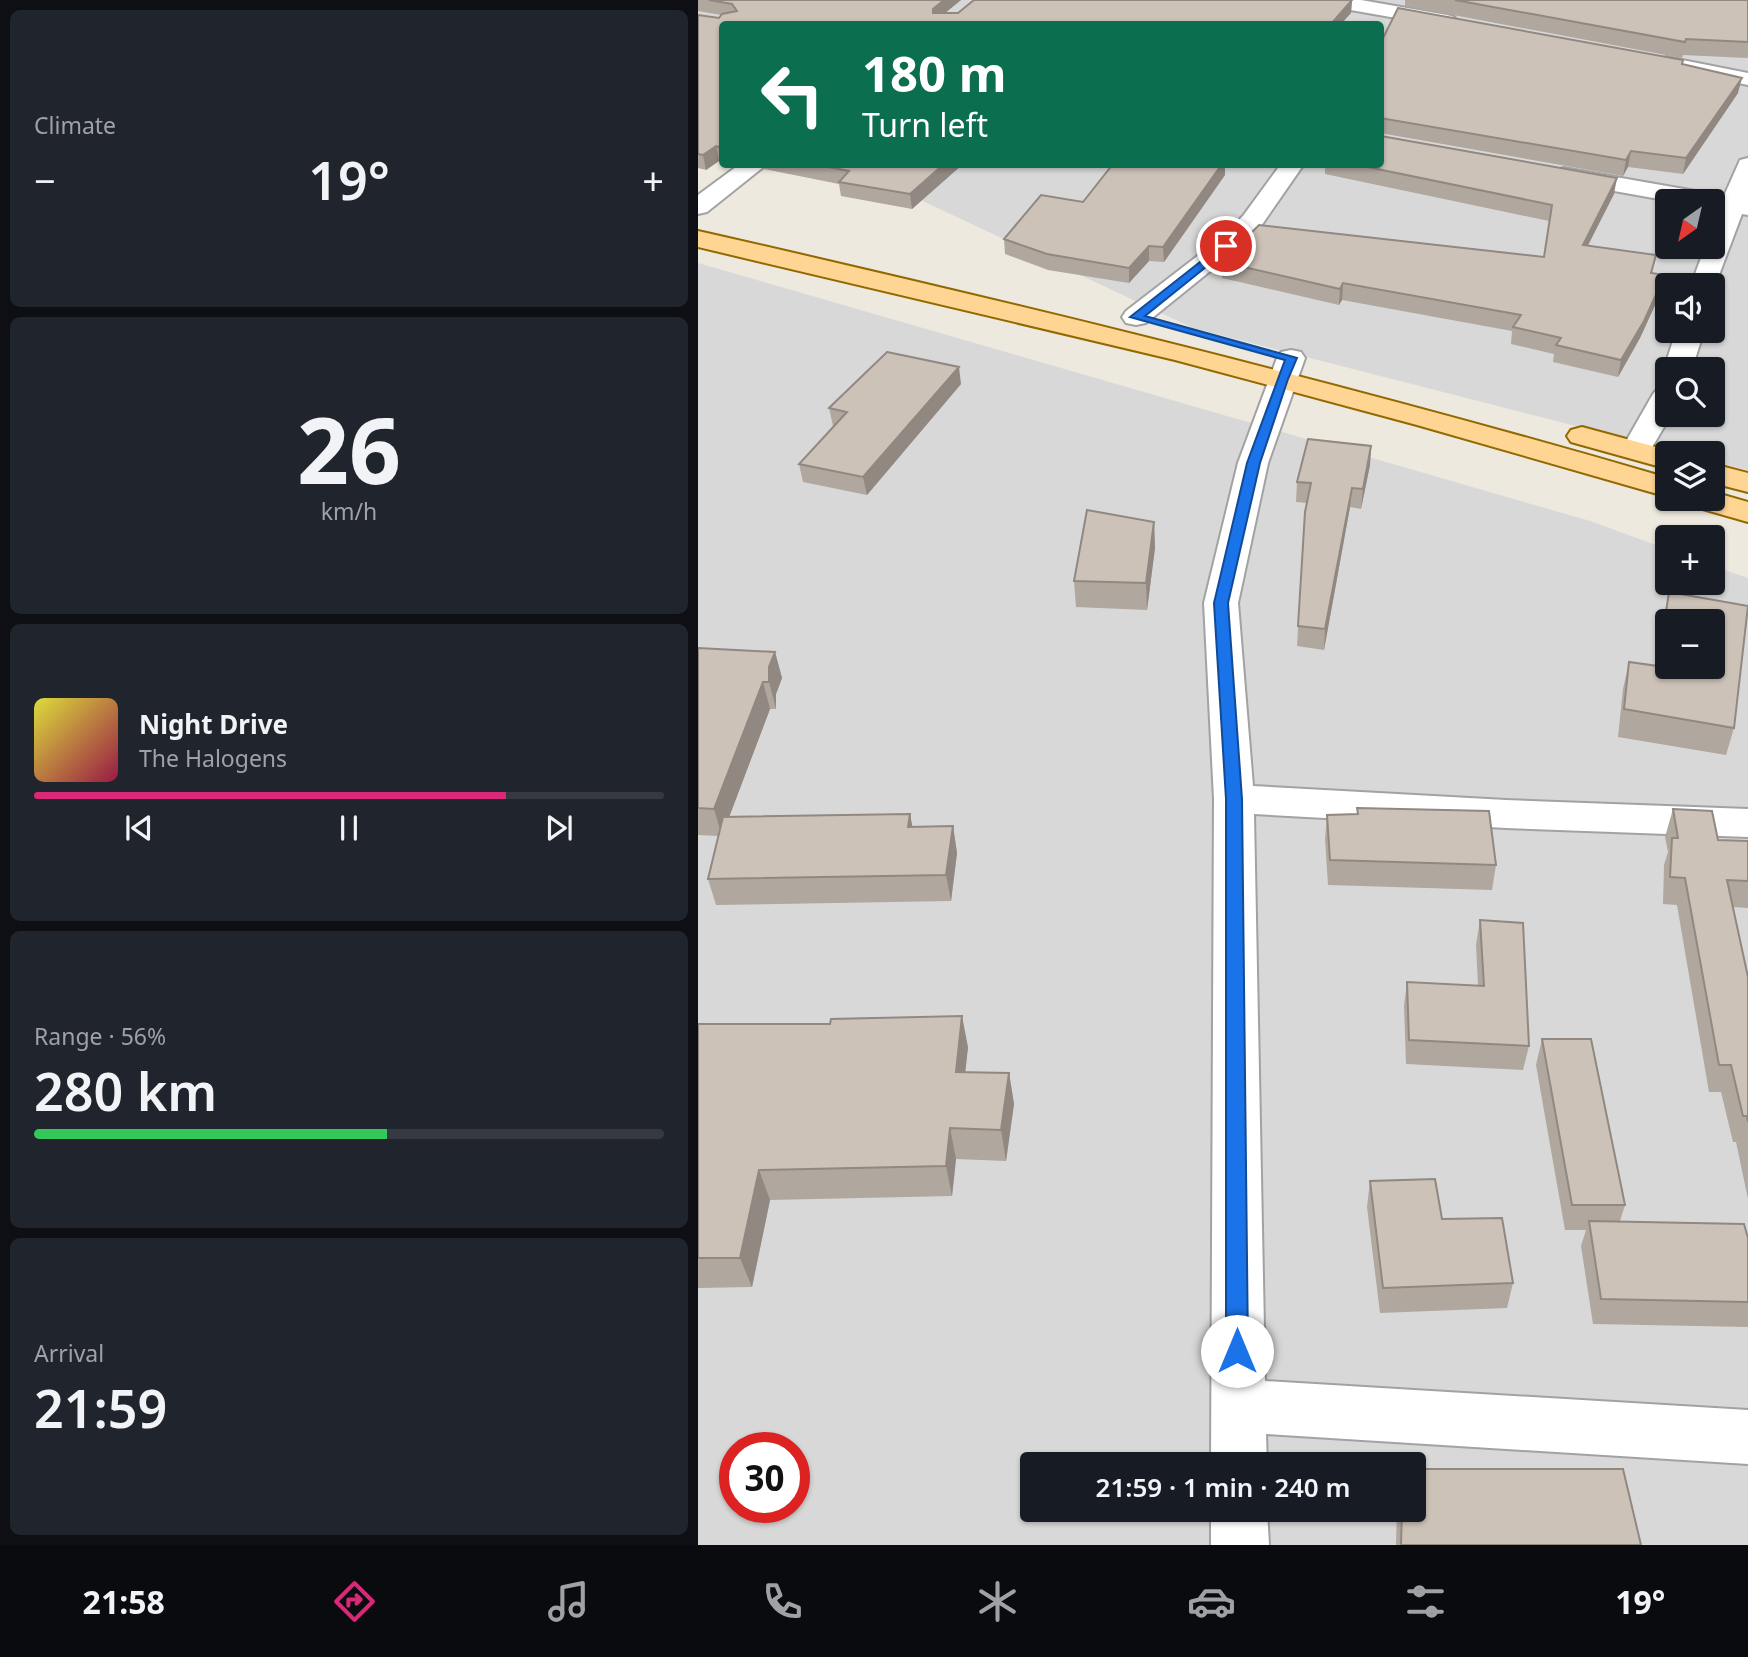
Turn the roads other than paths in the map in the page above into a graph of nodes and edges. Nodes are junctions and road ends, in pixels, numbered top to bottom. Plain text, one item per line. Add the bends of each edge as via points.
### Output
1 (1328, 0) edge
2 (1399, 6) edge
3 (1472, 26) edge
4 (1384, 27) edge
5 (1642, 57) edge
6 (1748, 79) edge
7 (1748, 165) edge
8 (751, 168) edge
9 (1290, 168) edge
10 (1541, 171) edge
11 (1740, 206) edge
12 (698, 207) edge
13 (698, 213) edge
14 (698, 239) edge
15 (1709, 273) edge
16 (1136, 317) junction
17 (1287, 368) junction
18 (1655, 417) edge
19 (1636, 450) junction
20 (1655, 456) edge
21 (1725, 476) edge
22 (1748, 483) edge
23 (1655, 484) edge
24 (1725, 505) edge
25 (1748, 512) edge
26 (1234, 799) junction
27 (1748, 823) edge
28 (1237, 1406) junction
29 (1748, 1437) edge
30 (1239, 1452) edge
31 (1239, 1522) edge
32 (1240, 1545) edge

1 - 2 street
2 - 3 street
2 - 4 street
5 - 6 street
7 - 11 street
8 - 12 street
9 - 16 street via 1252,221
10 - 11 street
11 - 15 street
13 - 16 main road
14 - 17 main road
16 - 17 main road
17 - 19 main road
17 - 23 main road
17 - 26 street via 1253,463 1221,603
18 - 19 street
19 - 20 main road
21 - 22 main road
24 - 25 main road
26 - 27 street
26 - 28 street
28 - 29 street
28 - 30 street
31 - 32 street

